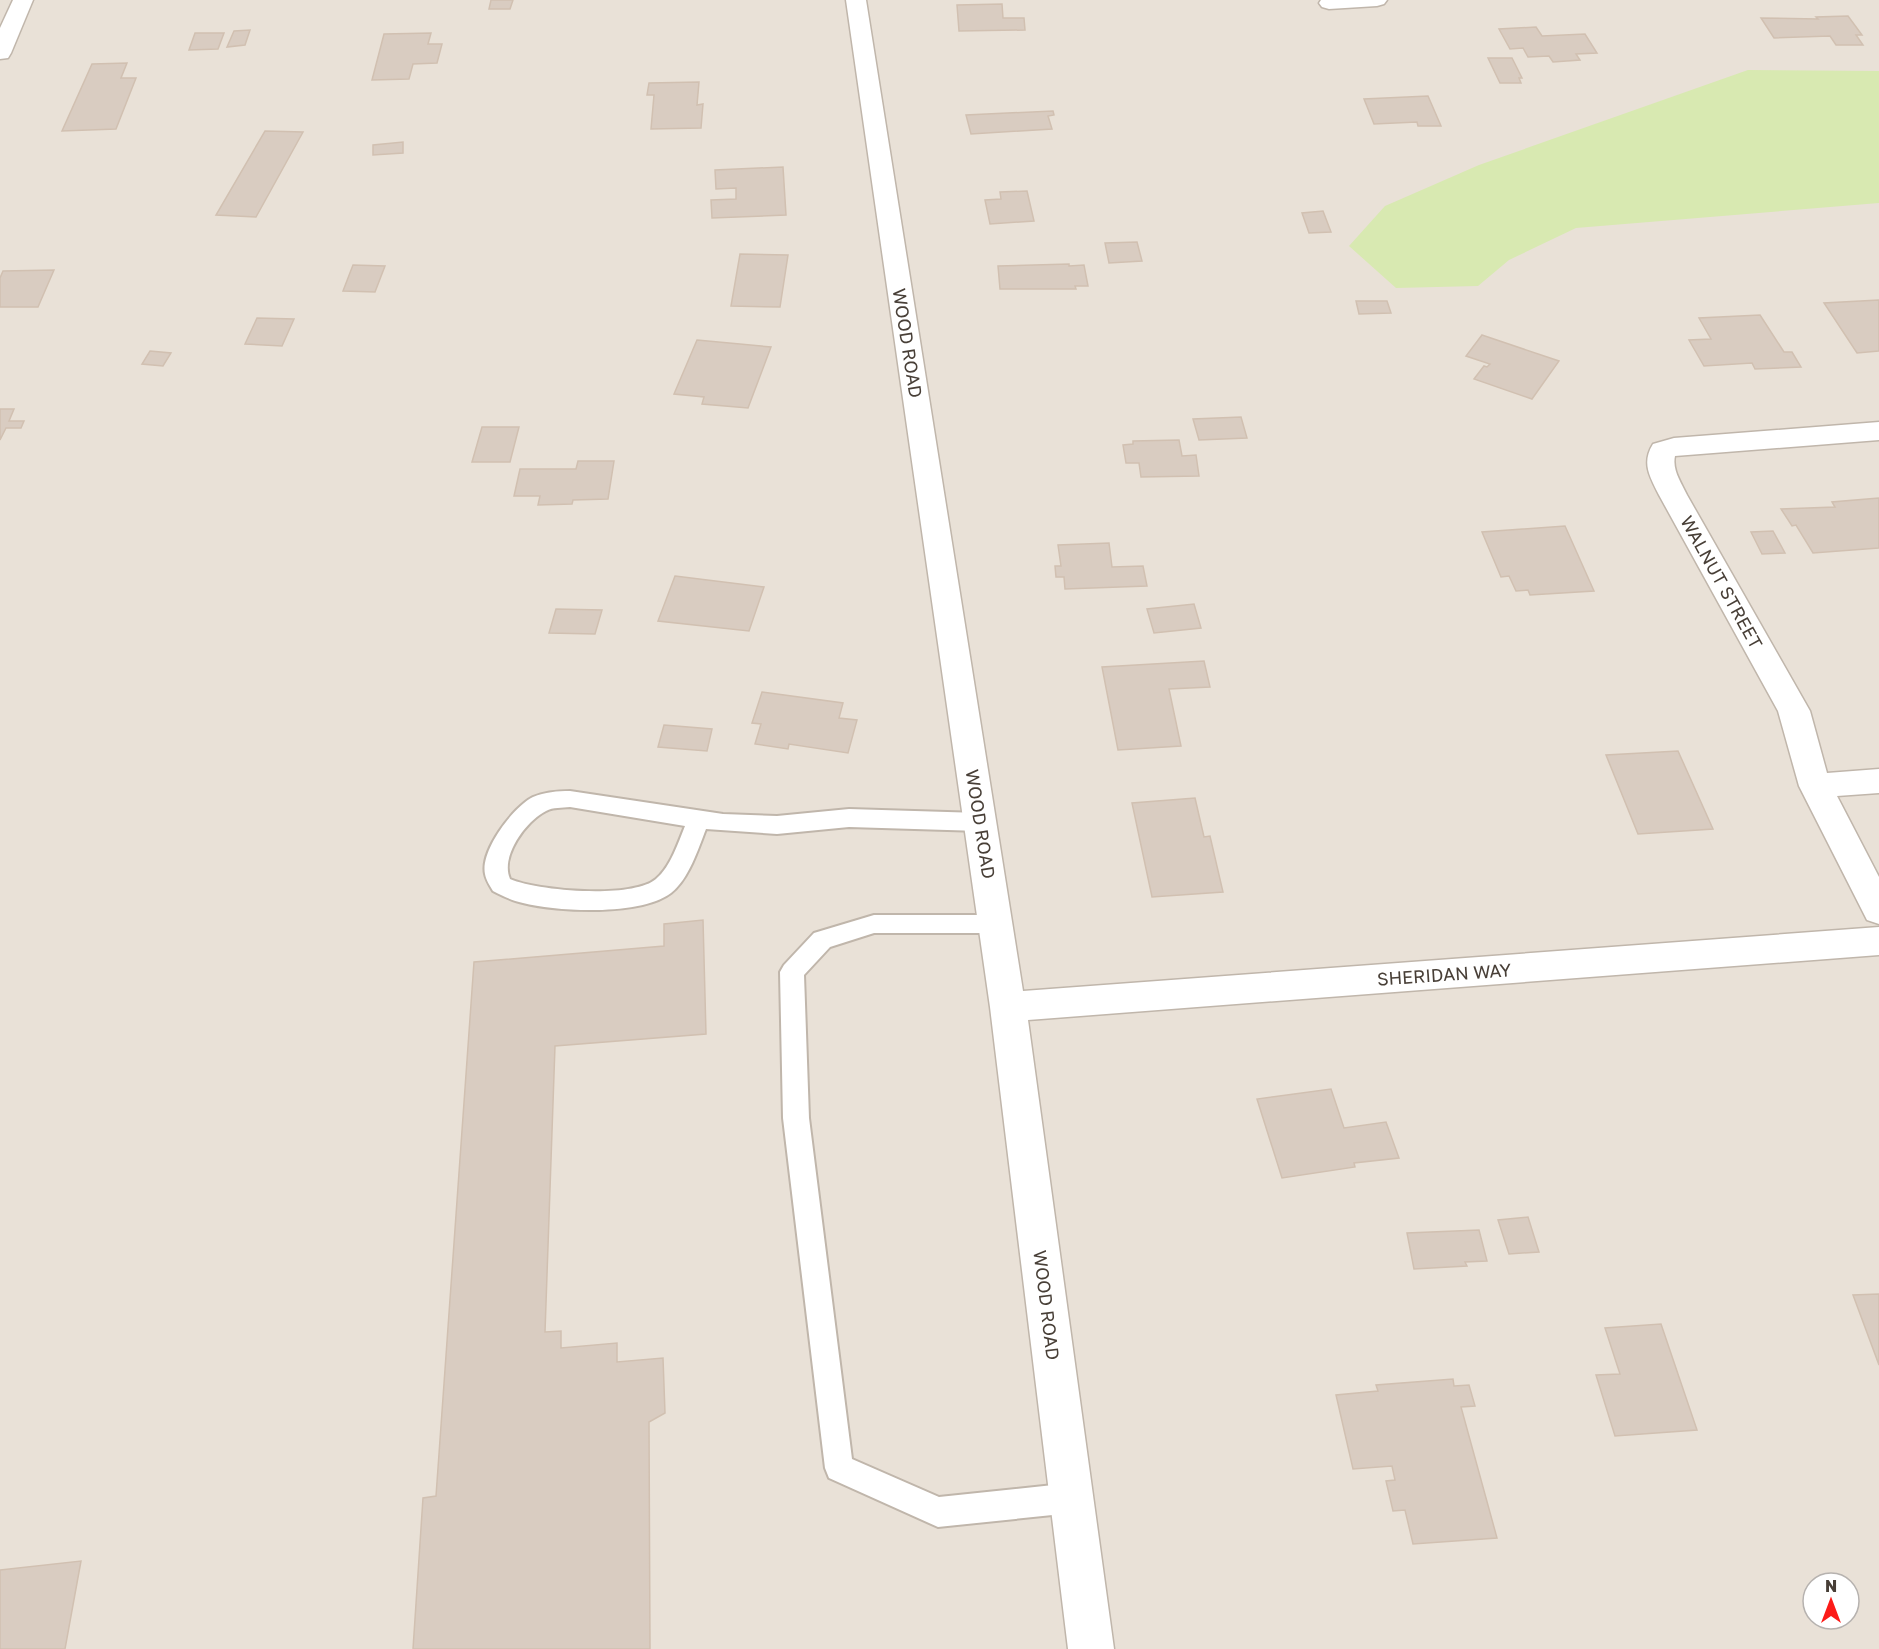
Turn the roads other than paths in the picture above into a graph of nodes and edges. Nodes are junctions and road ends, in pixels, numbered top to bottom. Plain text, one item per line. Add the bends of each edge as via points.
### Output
1 (23, 0) edge
2 (856, 0) edge
3 (1377, 0) edge
4 (1329, 3) dead end
5 (4, 32) edge
6 (0, 53) edge
7 (1879, 431) edge
8 (1879, 781) edge
9 (1815, 786) junction
10 (699, 820) junction
11 (980, 822) junction
12 (1879, 910) edge
13 (996, 924) junction
14 (1879, 941) edge
15 (1008, 1006) junction
16 (1072, 1497) junction
17 (1091, 1649) edge

1 - 5 street
2 - 11 street, WOOD ROAD
3 - 4 street
5 - 6 street
7 - 9 street, WALNUT STREET via 1674,447 1663,450 1659,457 1673,495 1794,711
8 - 9 street
9 - 12 street, WALNUT STREET
10 - 10 lane via 570,799 550,800 530,811 510,832 496,872 501,885 525,895 621,900 645,896 664,886 682,859
10 - 11 lane via 777,825 849,818
11 - 13 street, WOOD ROAD
13 - 15 street, WOOD ROAD
13 - 16 lane via 874,924 822,940 792,972 796,1118 839,1468 938,1512
14 - 15 street, SHERIDAN WAY
15 - 16 street, WOOD ROAD
16 - 17 street, WOOD ROAD

